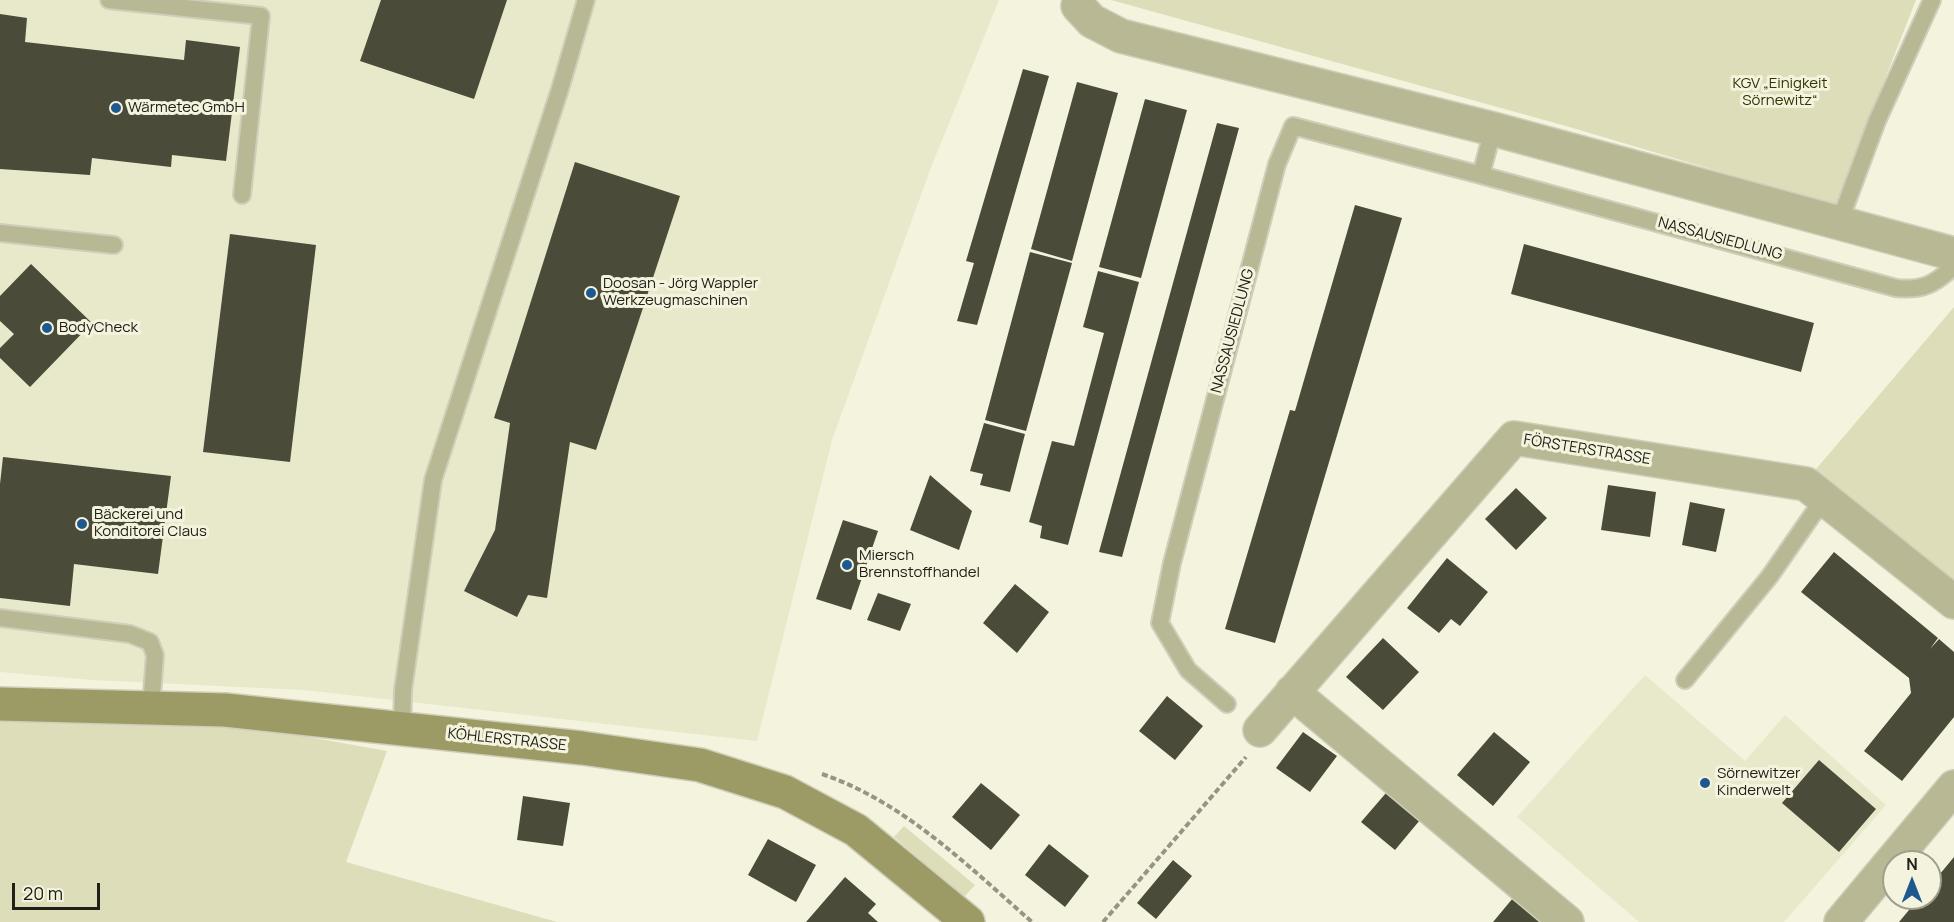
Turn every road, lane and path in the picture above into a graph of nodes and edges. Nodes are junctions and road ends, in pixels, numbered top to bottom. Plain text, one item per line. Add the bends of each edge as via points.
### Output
1 (109, 0) edge
2 (586, 0) edge
3 (1932, 0) edge
4 (1078, 3) edge
5 (1493, 129) junction
6 (1481, 175) junction
7 (242, 195) dead end
8 (1839, 223) junction
9 (0, 233) edge
10 (114, 245) dead end
11 (1954, 255) edge
12 (1954, 266) edge
13 (1828, 502) junction
14 (1954, 602) edge
15 (0, 618) edge
16 (1685, 680) dead end
17 (1292, 692) junction
18 (0, 704) edge
19 (1227, 704) dead end
20 (151, 706) junction
21 (402, 729) junction
22 (1260, 730) joint
23 (1954, 787) edge
24 (968, 922) edge
25 (1103, 922) edge
26 (1567, 922) edge
27 (1841, 922) edge

1 - 7 lane via 261,16
2 - 21 lane via 433,480 403,690
3 - 8 lane via 1877,121
4 - 5 street via 1092,21 1121,36
5 - 6 lane
5 - 8 street
6 - 12 lane, NASSAUSIEDLUNG via 1896,288 1910,290 1936,283
6 - 19 lane, NASSAUSIEDLUNG via 1293,126 1277,164 1172,563 1160,623 1188,670
8 - 11 street
9 - 10 lane
13 - 14 street, FÖRSTERSTRASSE
13 - 16 lane via 1813,514 1770,576
13 - 17 street, FÖRSTERSTRASSE via 1806,484 1514,438
15 - 20 lane via 130,634 150,642 154,655
17 - 22 street, FÖRSTERSTRASSE
17 - 26 street
18 - 20 street, KÖHLERSTRASSE
20 - 21 street, KÖHLERSTRASSE
21 - 24 street, KÖHLERSTRASSE via 641,756 737,775 785,792 856,830
22 - 25 path via 1253,748
23 - 27 street

